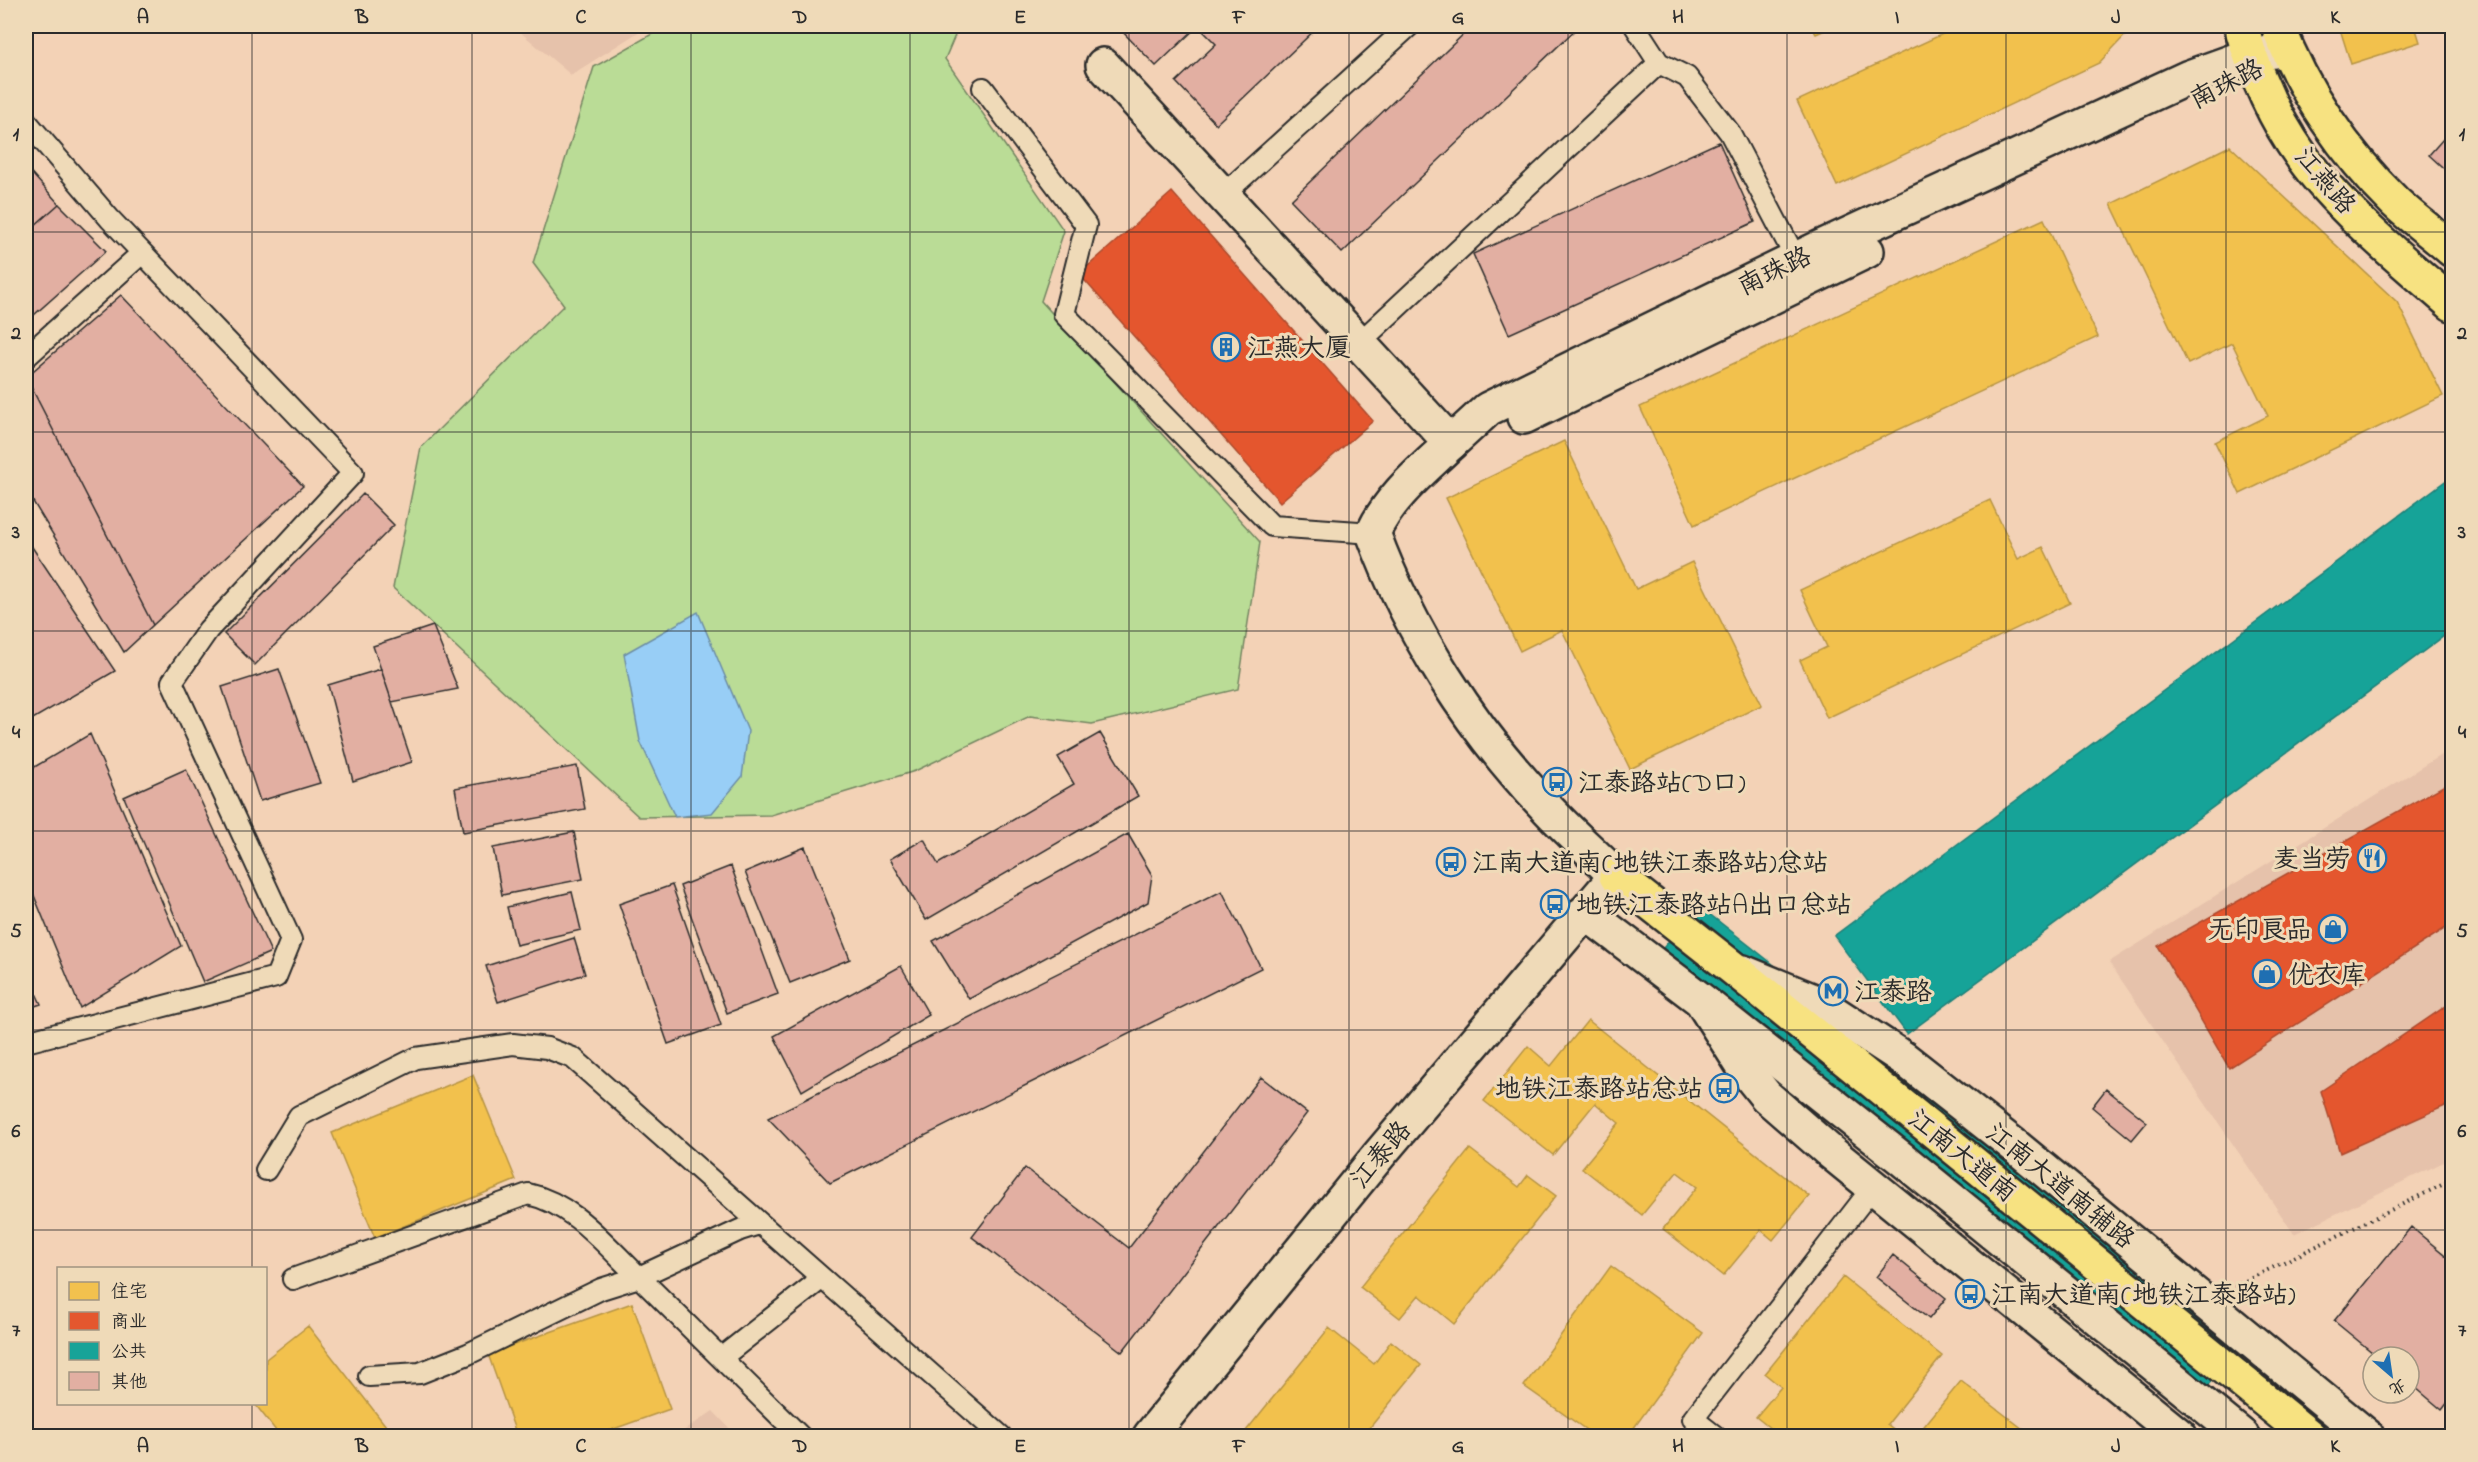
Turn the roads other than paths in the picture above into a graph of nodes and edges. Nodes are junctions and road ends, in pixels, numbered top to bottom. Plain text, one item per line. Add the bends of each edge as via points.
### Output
1 (1409, 26) edge
2 (1635, 26) edge
3 (2283, 37) edge
4 (2249, 50) edge
5 (1659, 63) junction
6 (1103, 65) dead end
7 (983, 88) dead end
8 (26, 121) edge
9 (1223, 195) junction
10 (2452, 250) edge
11 (142, 253) junction
12 (1796, 259) junction
13 (2452, 304) edge
14 (1359, 343) junction
15 (26, 357) edge
16 (1451, 443) junction
17 (1372, 533) junction
18 (1616, 876) junction
19 (1585, 912) junction
20 (1734, 969) junction
21 (1701, 1000) junction
22 (26, 1041) edge
23 (1955, 1099) junction
24 (1931, 1128) junction
25 (1902, 1159) junction
26 (266, 1170) dead end
27 (1873, 1187) junction
28 (759, 1224) junction
29 (639, 1277) junction
30 (293, 1279) dead end
31 (821, 1279) junction
32 (721, 1358) junction
33 (369, 1376) dead end
34 (2164, 1432) edge
35 (800, 1437) edge
36 (1001, 1437) edge
37 (1150, 1437) edge
38 (1715, 1437) edge
39 (2242, 1437) edge
40 (2309, 1437) edge
41 (2367, 1437) edge

1 - 9 lane
2 - 5 lane
3 - 4 street, 南珠路
3 - 10 main road, 江燕路 via 2325,118 2352,156 2396,203
4 - 12 street, 南珠路
4 - 13 main road, 江燕路 via 2302,157 2330,191
4 - 16 street, 南珠路 via 1836,266 1502,428
5 - 12 lane via 1687,77 1730,133
5 - 14 lane
6 - 9 street
7 - 17 lane via 1086,225 1064,314 1272,526
8 - 11 lane
9 - 14 street
11 - 15 lane
11 - 22 lane via 353,473 208,630 172,682 291,940 276,977
12 - 16 street, 南珠路 via 1488,409
14 - 16 street
16 - 17 street via 1392,500
17 - 18 street via 1407,615 1489,740 1543,805
18 - 19 street, 江泰路
18 - 20 main road, 江南大道南
19 - 21 street, 江南大道南
19 - 37 street, 江泰路 via 1371,1164
20 - 23 street, 江南大道南辅路 via 1819,1003 1903,1058
20 - 24 main road, 江南大道南
21 - 25 street, 江南大道南
21 - 27 street via 1766,1096
23 - 24 street
23 - 41 street, 江南大道南辅路
24 - 25 street
24 - 40 main road, 江南大道南
25 - 27 street
25 - 39 street, 江南大道南
26 - 28 lane via 299,1116 416,1058 513,1044 547,1048 573,1058
27 - 34 street
27 - 38 lane via 1693,1419
28 - 29 lane
28 - 31 lane
29 - 30 lane via 565,1208 528,1194
29 - 32 lane
29 - 33 lane via 601,1289 420,1373
31 - 32 lane
31 - 36 lane
32 - 35 lane

